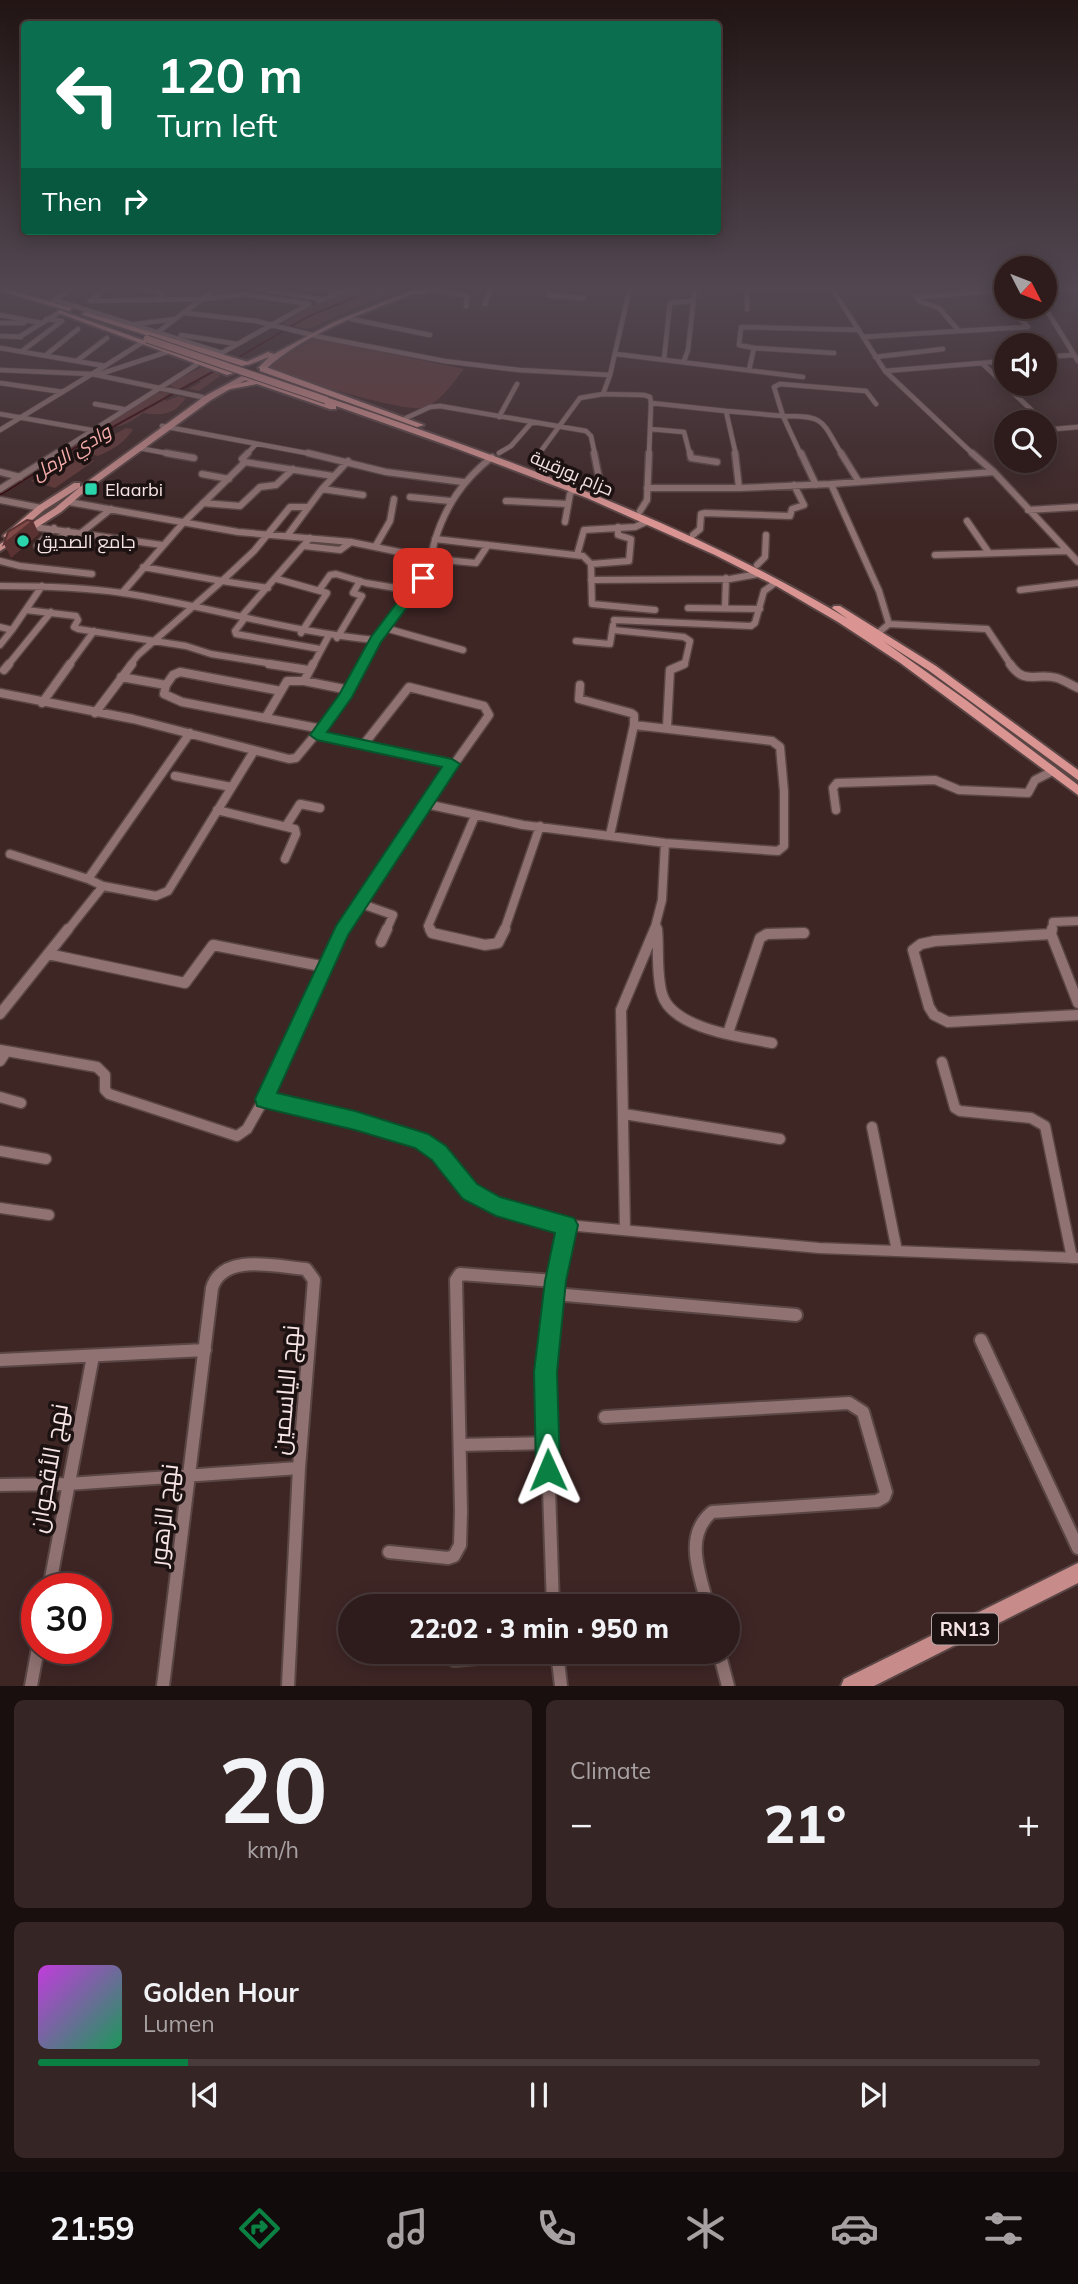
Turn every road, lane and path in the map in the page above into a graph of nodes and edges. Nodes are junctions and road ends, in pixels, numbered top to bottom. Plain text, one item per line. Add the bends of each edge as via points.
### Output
1 (105, 366) edge
2 (124, 366) edge
3 (195, 366) edge
4 (210, 366) edge
5 (235, 366) edge
6 (235, 366) edge
7 (254, 366) edge
8 (265, 366) edge
9 (480, 366) edge
10 (613, 366) edge
11 (714, 366) edge
12 (750, 366) edge
13 (882, 366) edge
14 (951, 366) edge
15 (986, 366) edge
16 (262, 369) junction
17 (0, 370) edge
18 (749, 370) junction
19 (886, 371) junction
20 (230, 373) junction
21 (95, 375) junction
22 (610, 375) junction
23 (803, 377) dead end
24 (246, 378) junction
25 (0, 383) edge
26 (262, 383) junction
27 (517, 384) dead end
28 (158, 388) junction
29 (225, 388) junction
30 (63, 393) junction
31 (604, 394) junction
32 (202, 397) junction
33 (651, 403) junction
34 (95, 404) dead end
35 (876, 404) dead end
36 (191, 408) junction
37 (123, 409) junction
38 (1032, 410) edge
39 (726, 411) junction
40 (0, 414) edge
41 (783, 416) junction
42 (18, 417) junction
43 (499, 417) junction
44 (405, 418) junction
45 (531, 422) junction
46 (165, 426) junction
47 (558, 426) junction
48 (1078, 427) edge
49 (650, 429) junction
50 (1057, 429) edge
51 (0, 430) edge
52 (91, 430) junction
53 (433, 434) junction
54 (256, 444) junction
55 (139, 448) junction
56 (541, 450) dead end
57 (496, 455) junction
58 (194, 458) dead end
59 (348, 461) junction
60 (717, 461) dead end
61 (245, 462) junction
62 (293, 469) junction
63 (0, 472) edge
64 (994, 472) joint
65 (995, 473) edge
66 (202, 474) dead end
67 (333, 476) junction
68 (20, 477) junction
69 (229, 479) junction
70 (463, 482) junction
71 (859, 482) junction
72 (831, 484) junction
73 (794, 485) junction
74 (816, 485) junction
75 (647, 488) junction
76 (739, 488) junction
77 (0, 489) edge
78 (322, 489) junction
79 (574, 490) junction
80 (592, 490) junction
81 (363, 495) dead end
82 (68, 498) junction
83 (410, 498) dead end
84 (394, 499) dead end
85 (0, 500) edge
86 (450, 501) junction
87 (506, 501) dead end
88 (203, 503) junction
89 (568, 505) junction
90 (308, 507) junction
91 (1078, 507) edge
92 (41, 508) junction
93 (111, 509) junction
94 (1028, 510) junction
95 (640, 511) junction
96 (967, 521) dead end
97 (565, 522) dead end
98 (646, 522) junction
99 (183, 523) junction
100 (20, 524) junction
101 (618, 527) junction
102 (32, 528) junction
103 (54, 528) junction
104 (68, 531) junction
105 (81, 533) junction
106 (266, 535) junction
107 (693, 535) junction
108 (766, 535) dead end
109 (287, 536) junction
110 (310, 538) junction
111 (435, 539) junction
112 (0, 542) edge
113 (351, 542) junction
114 (162, 545) junction
115 (488, 545) junction
116 (304, 546) junction
117 (374, 547) junction
118 (0, 548) edge
119 (1067, 551) junction
120 (989, 553) junction
121 (577, 555) junction
122 (935, 555) dead end
123 (433, 559) junction
124 (0, 561) edge
125 (1078, 562) edge
126 (591, 564) junction
127 (143, 567) junction
128 (757, 569) junction
129 (92, 574) dead end
130 (726, 578) junction
131 (277, 579) junction
132 (591, 580) junction
133 (222, 581) junction
134 (360, 581) junction
135 (775, 583) junction
136 (1078, 583) edge
137 (0, 586) edge
138 (42, 586) junction
139 (268, 588) junction
140 (320, 589) junction
141 (1020, 590) dead end
142 (414, 591) junction
143 (122, 593) junction
144 (192, 607) junction
145 (615, 608) junction
146 (688, 608) dead end
147 (725, 608) junction
148 (760, 609) junction
149 (26, 610) junction
150 (655, 610) dead end
151 (51, 612) junction
152 (243, 618) junction
153 (614, 620) junction
154 (889, 624) junction
155 (0, 627) edge
156 (385, 628) junction
157 (12, 630) junction
158 (613, 630) junction
159 (94, 631) junction
160 (302, 633) junction
161 (878, 633) junction
162 (328, 637) junction
163 (337, 638) junction
164 (376, 640) junction
165 (152, 641) junction
166 (576, 641) dead end
167 (0, 645) edge
168 (320, 649) junction
169 (463, 650) dead end
170 (4, 670) dead end
171 (308, 670) junction
172 (121, 677) junction
173 (304, 681) junction
174 (166, 685) junction
175 (580, 685) dead end
176 (1078, 688) edge
177 (349, 690) junction
178 (281, 691) junction
179 (0, 693) edge
180 (1077, 697) edge
181 (42, 703) junction
182 (95, 713) junction
183 (266, 717) junction
184 (634, 724) junction
185 (667, 727) junction
186 (319, 732) junction
187 (190, 733) junction
188 (364, 744) junction
189 (254, 751) junction
190 (452, 764) junction
191 (1053, 771) junction
192 (175, 776) dead end
193 (1078, 776) edge
194 (231, 787) junction
195 (1078, 791) edge
196 (426, 804) junction
197 (320, 808) dead end
198 (217, 810) junction
199 (836, 810) dead end
200 (475, 816) junction
201 (286, 826) junction
202 (540, 826) junction
203 (610, 835) junction
204 (665, 842) junction
205 (10, 855) dead end
206 (285, 859) dead end
207 (88, 880) junction
208 (103, 886) junction
209 (359, 903) junction
210 (1078, 920) edge
211 (657, 924) junction
212 (804, 933) dead end
213 (1051, 934) junction
214 (381, 942) dead end
215 (48, 954) junction
216 (326, 967) junction
217 (1078, 1003) edge
218 (0, 1014) edge
219 (1078, 1015) edge
220 (728, 1033) junction
221 (772, 1043) dead end
222 (2, 1055) edge
223 (942, 1062) dead end
224 (0, 1097) edge
225 (264, 1099) junction
226 (21, 1102) dead end
227 (624, 1114) junction
228 (872, 1127) dead end
229 (780, 1139) dead end
230 (0, 1151) edge
231 (46, 1159) dead end
232 (0, 1208) edge
233 (49, 1215) dead end
234 (567, 1225) junction
235 (625, 1229) junction
236 (897, 1251) junction
237 (1075, 1258) edge
238 (555, 1287) junction
239 (796, 1315) dead end
240 (981, 1340) dead end
241 (205, 1350) junction
242 (93, 1356) junction
243 (0, 1360) edge
244 (605, 1417) dead end
245 (548, 1443) junction
246 (460, 1445) junction
247 (299, 1468) junction
248 (190, 1474) junction
249 (68, 1484) junction
250 (0, 1485) edge
251 (1078, 1548) edge
252 (389, 1552) dead end
253 (52, 1573) edge
254 (1078, 1573) edge
255 (553, 1594) edge
256 (705, 1594) edge
257 (35, 1664) edge
258 (558, 1664) edge
259 (722, 1664) edge
260 (872, 1680) edge
261 (31, 1685) edge
262 (163, 1685) edge
263 (288, 1685) edge
264 (561, 1685) edge
265 (727, 1685) edge
266 (852, 1685) edge

1 - 21 street
2 - 21 street
3 - 28 street
4 - 20 highway
5 - 53 highway, حزام بورقيبة, bridge
6 - 20 main road
7 - 16 main road
8 - 16 main road
9 - 22 street
10 - 22 street
11 - 18 street
12 - 18 street
13 - 19 street
14 - 19 street
15 - 38 street
16 - 24 main road
16 - 44 highway
17 - 21 street
18 - 23 street
19 - 64 street
20 - 24 main road
20 - 32 main road
21 - 28 street
21 - 30 street
22 - 31 street
24 - 26 highway
24 - 29 main road
25 - 30 street
26 - 29 highway
26 - 53 highway via 387,425
27 - 43 street
28 - 32 street
28 - 37 street
29 - 36 main road
30 - 42 street
31 - 33 street via 644,395
31 - 47 street via 581,397
32 - 36 main road
33 - 39 street
33 - 49 street
34 - 37 street
35 - 41 street via 866,391 776,384
36 - 46 main road
37 - 52 street
39 - 41 street
39 - 76 street
40 - 42 street
41 - 71 street via 812,416 822,421
41 - 74 street
42 - 51 street
42 - 52 street
43 - 44 street via 435,406
43 - 45 street
44 - 53 highway
45 - 47 street
45 - 57 street via 511,446
46 - 54 street
46 - 55 main road
46 - 82 main road
47 - 56 street
47 - 80 street via 581,429 591,436 600,483
48 - 50 street
49 - 60 street via 684,432 691,458
49 - 75 street
52 - 68 street
53 - 57 highway, حزام بورقيبة
54 - 59 street
54 - 61 street via 242,459
55 - 58 street
55 - 82 main road
57 - 70 street
57 - 79 highway, حزام بورقيبة
57 - 80 highway, حزام بورقيبة
59 - 67 street
59 - 70 street via 386,472
61 - 62 street
61 - 69 street
62 - 67 street
62 - 88 street via 276,485 260,487 240,506
63 - 68 street
64 - 71 street
65 - 94 street
66 - 69 street
67 - 78 street
68 - 77 street
69 - 88 street
70 - 86 street
71 - 72 street
72 - 74 street
72 - 154 street via 875,581
73 - 74 street
73 - 76 street
73 - 107 street via 804,505 793,508 790,516 705,513
75 - 76 street
75 - 95 street
78 - 81 street
78 - 90 street
79 - 89 street
79 - 98 highway, حزام بورقيبة
80 - 95 highway, حزام بورقيبة
82 - 92 main road
82 - 93 street
82 - 102 main road
83 - 86 street
84 - 117 street via 390,520
85 - 92 street
86 - 111 street
87 - 89 street
88 - 99 street
89 - 97 street
90 - 106 street via 290,507
90 - 109 street
91 - 94 street
92 - 100 main road
93 - 99 street
93 - 105 street
94 - 119 street
95 - 107 highway, حزام بورقيبة
96 - 120 street
98 - 101 street
98 - 128 highway, حزام بورقيبة
99 - 106 street
99 - 114 street
100 - 102 main road
100 - 112 main road
101 - 121 street via 584,530
101 - 126 street via 618,535 631,539 629,561
102 - 103 street
102 - 118 main road
103 - 104 street
103 - 104 street via 37,546 51,545
104 - 105 street
105 - 114 street
106 - 109 street
106 - 133 street
107 - 128 highway, حزام بورقيبة
108 - 128 street via 765,557
109 - 110 street
110 - 113 street
110 - 116 street
111 - 115 street
111 - 123 street
113 - 116 street via 340,550
113 - 117 street
114 - 127 street
115 - 121 street
115 - 123 street via 476,563
116 - 131 street
117 - 123 street
119 - 120 street
119 - 125 street
120 - 122 street
121 - 126 street
123 - 142 street
124 - 129 street
126 - 132 street
127 - 133 street
127 - 143 street
128 - 130 street via 743,579
128 - 135 highway, حزام بورقيبة
128 - 161 highway, حزام بورقيبة
130 - 132 street
130 - 147 street
131 - 139 street
131 - 140 street
132 - 145 street via 592,604
133 - 139 street
133 - 144 street
134 - 140 street via 332,574
134 - 142 street
134 - 163 street via 353,593 362,596
135 - 148 street via 764,591
135 - 191 highway, حزام بورقيبة via 884,647
136 - 141 street
137 - 138 street
138 - 143 street
138 - 149 street
139 - 152 street
140 - 160 street via 327,593
142 - 156 street
143 - 144 street
144 - 152 street
144 - 165 street
145 - 150 street
145 - 153 street
146 - 147 street
147 - 148 street
148 - 153 street via 755,623 745,627
149 - 151 street
149 - 157 street
151 - 159 street via 75,616 74,627
151 - 170 street
152 - 160 street
152 - 168 street via 236,634
153 - 158 street
154 - 161 street
154 - 176 street via 987,629 1017,674 1055,677
155 - 157 street
156 - 164 street
156 - 169 street
157 - 167 street
158 - 166 street via 610,644
158 - 185 street via 684,637 690,642 685,663 670,670
159 - 165 street
159 - 181 street
160 - 162 street
161 - 193 highway, حزام بورقيبة
162 - 163 street
162 - 168 street
163 - 164 street
164 - 177 street
165 - 171 street
165 - 172 street
168 - 171 street
171 - 173 street
172 - 174 street
172 - 182 street
173 - 177 street
173 - 178 street via 287,681
174 - 178 street via 180,673
174 - 183 street via 164,694 175,701
175 - 184 street via 579,699 631,713
176 - 180 street
177 - 186 street
178 - 183 street
179 - 181 street
181 - 182 street
182 - 187 street
183 - 186 street
184 - 185 street
184 - 203 street
185 - 204 street via 777,744 784,791 784,846 774,851
186 - 188 street
186 - 189 street via 293,759
187 - 189 street
187 - 207 street
188 - 190 street
188 - 190 street via 403,692 414,687 484,706 488,711
189 - 194 street
190 - 196 street
191 - 195 highway, حزام بورقيبة
191 - 199 street via 1035,780 1028,793 959,790 934,780 837,783 833,788
192 - 194 street
194 - 198 street
196 - 200 street
196 - 209 street
197 - 201 street via 300,804
198 - 201 street
198 - 208 street via 164,894
200 - 202 street
200 - 202 street via 428,926 432,933 485,945 498,943 502,937
201 - 206 street via 296,831
202 - 203 street
203 - 204 street
204 - 211 street
205 - 207 street
207 - 208 street
208 - 215 street
209 - 214 street via 393,915
209 - 216 street
210 - 213 street via 1053,922
211 - 220 street via 667,1005 688,1020
211 - 227 street via 621,1010
212 - 220 street via 760,937
213 - 217 street
213 - 219 street via 935,941 913,950 929,1007 948,1022
215 - 216 street via 185,983 213,945
215 - 218 street
216 - 225 street
220 - 221 street
222 - 225 street via 97,1067 105,1075 109,1094 237,1136 247,1129
223 - 237 street via 955,1108 1031,1118 1045,1126
224 - 226 street
225 - 234 street via 421,1140 439,1153 470,1191 496,1206
227 - 229 street
227 - 235 street
228 - 236 street
230 - 231 street
232 - 233 street
234 - 235 street
234 - 238 street
235 - 236 street
236 - 237 street
238 - 239 street
238 - 245 street via 545,1372
238 - 246 street via 460,1274 456,1280 454,1353
240 - 251 street
241 - 242 street
241 - 247 street, نهج الياسمين via 212,1289 223,1270 251,1266 311,1273
241 - 248 street, نهج الزهور
242 - 243 street
242 - 249 street, نهج الأقحوان
244 - 256 street via 849,1403 863,1412 884,1497 712,1512 701,1518 695,1530
245 - 246 street
245 - 255 street
246 - 252 street via 458,1550 448,1558
247 - 248 street
247 - 263 street, نهج الياسمين
248 - 249 street
248 - 262 street, نهج الزهور
249 - 250 street
249 - 253 street, نهج الأقحوان
254 - 260 main road, RN13
257 - 261 street
258 - 264 street
259 - 265 street
260 - 266 main road, RN13

